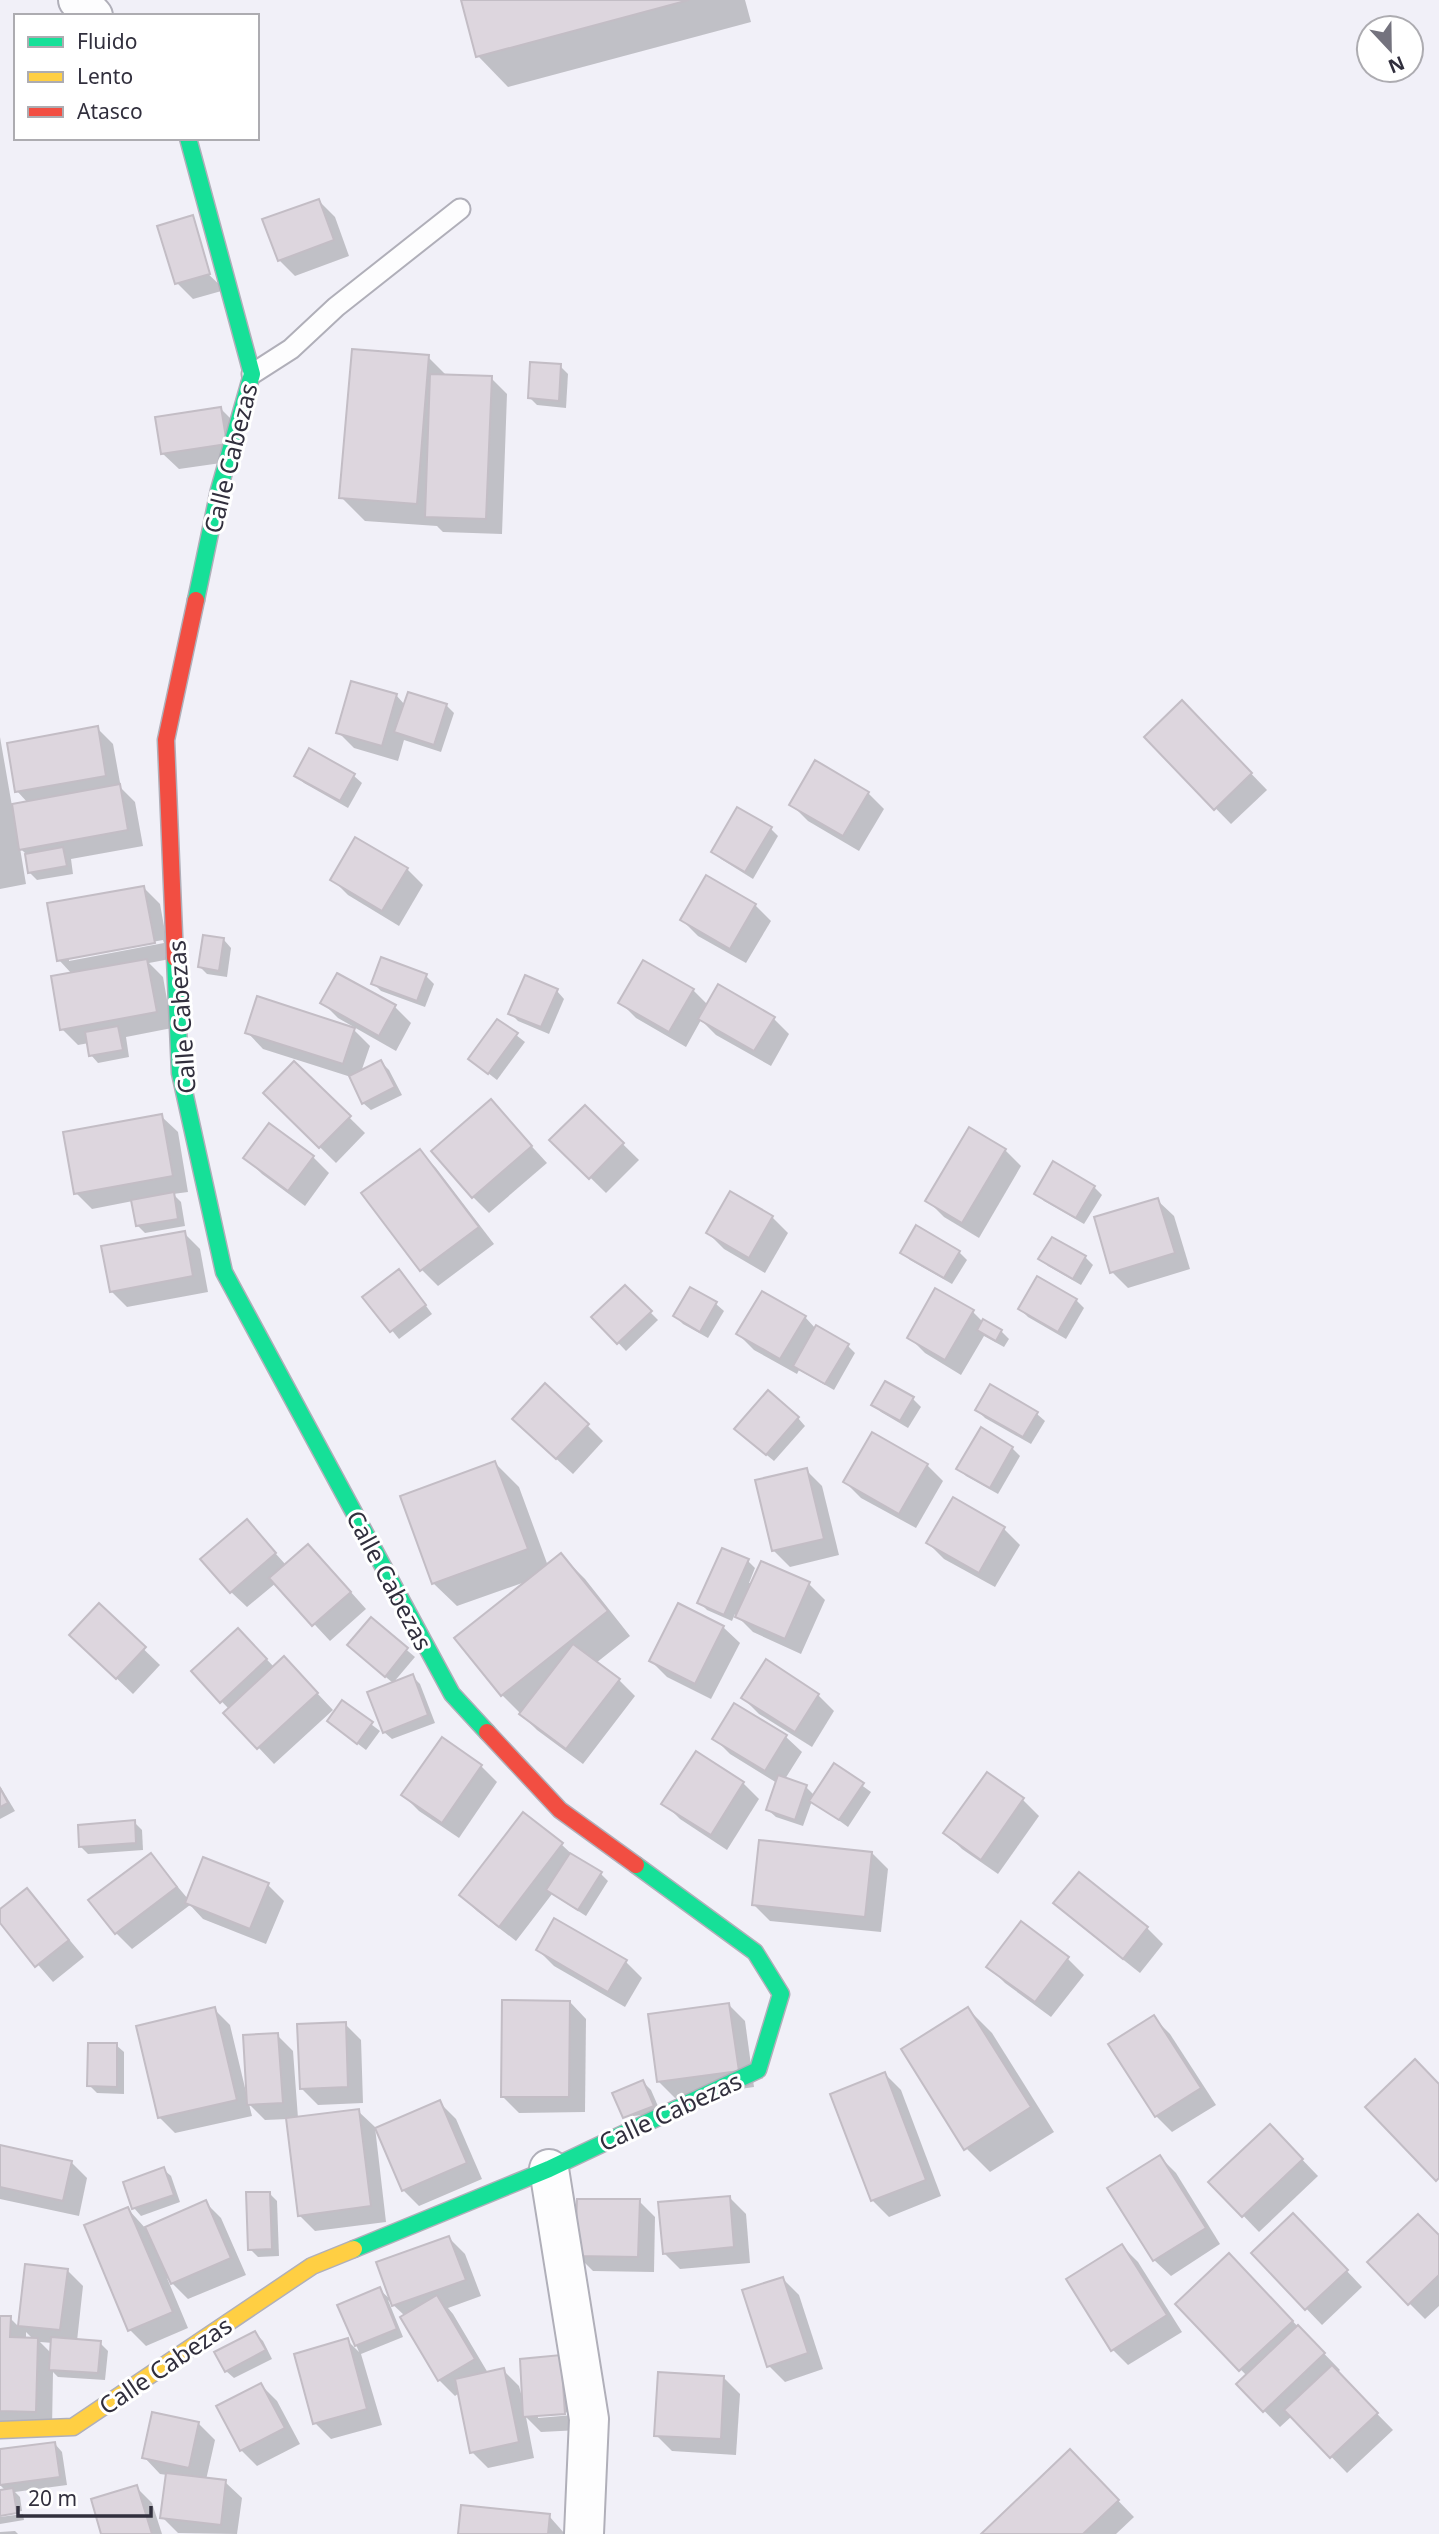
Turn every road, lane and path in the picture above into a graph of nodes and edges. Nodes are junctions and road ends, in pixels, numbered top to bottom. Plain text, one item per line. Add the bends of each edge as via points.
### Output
1 (78, 0) edge
2 (91, 14) edge
3 (189, 140) edge
4 (460, 209) dead end
5 (252, 374) junction
6 (549, 2169) junction
7 (0, 2430) edge
8 (584, 2534) edge

1 - 2 street
3 - 5 street, Calle Cabezas
4 - 5 lane via 336,307 291,349
5 - 6 street, Calle Cabezas via 219,490 166,740 180,1073 224,1272 452,1694 560,1810 755,1952 781,1994 758,2070
6 - 7 street, Calle Cabezas via 312,2266 73,2427
6 - 8 street via 589,2419

